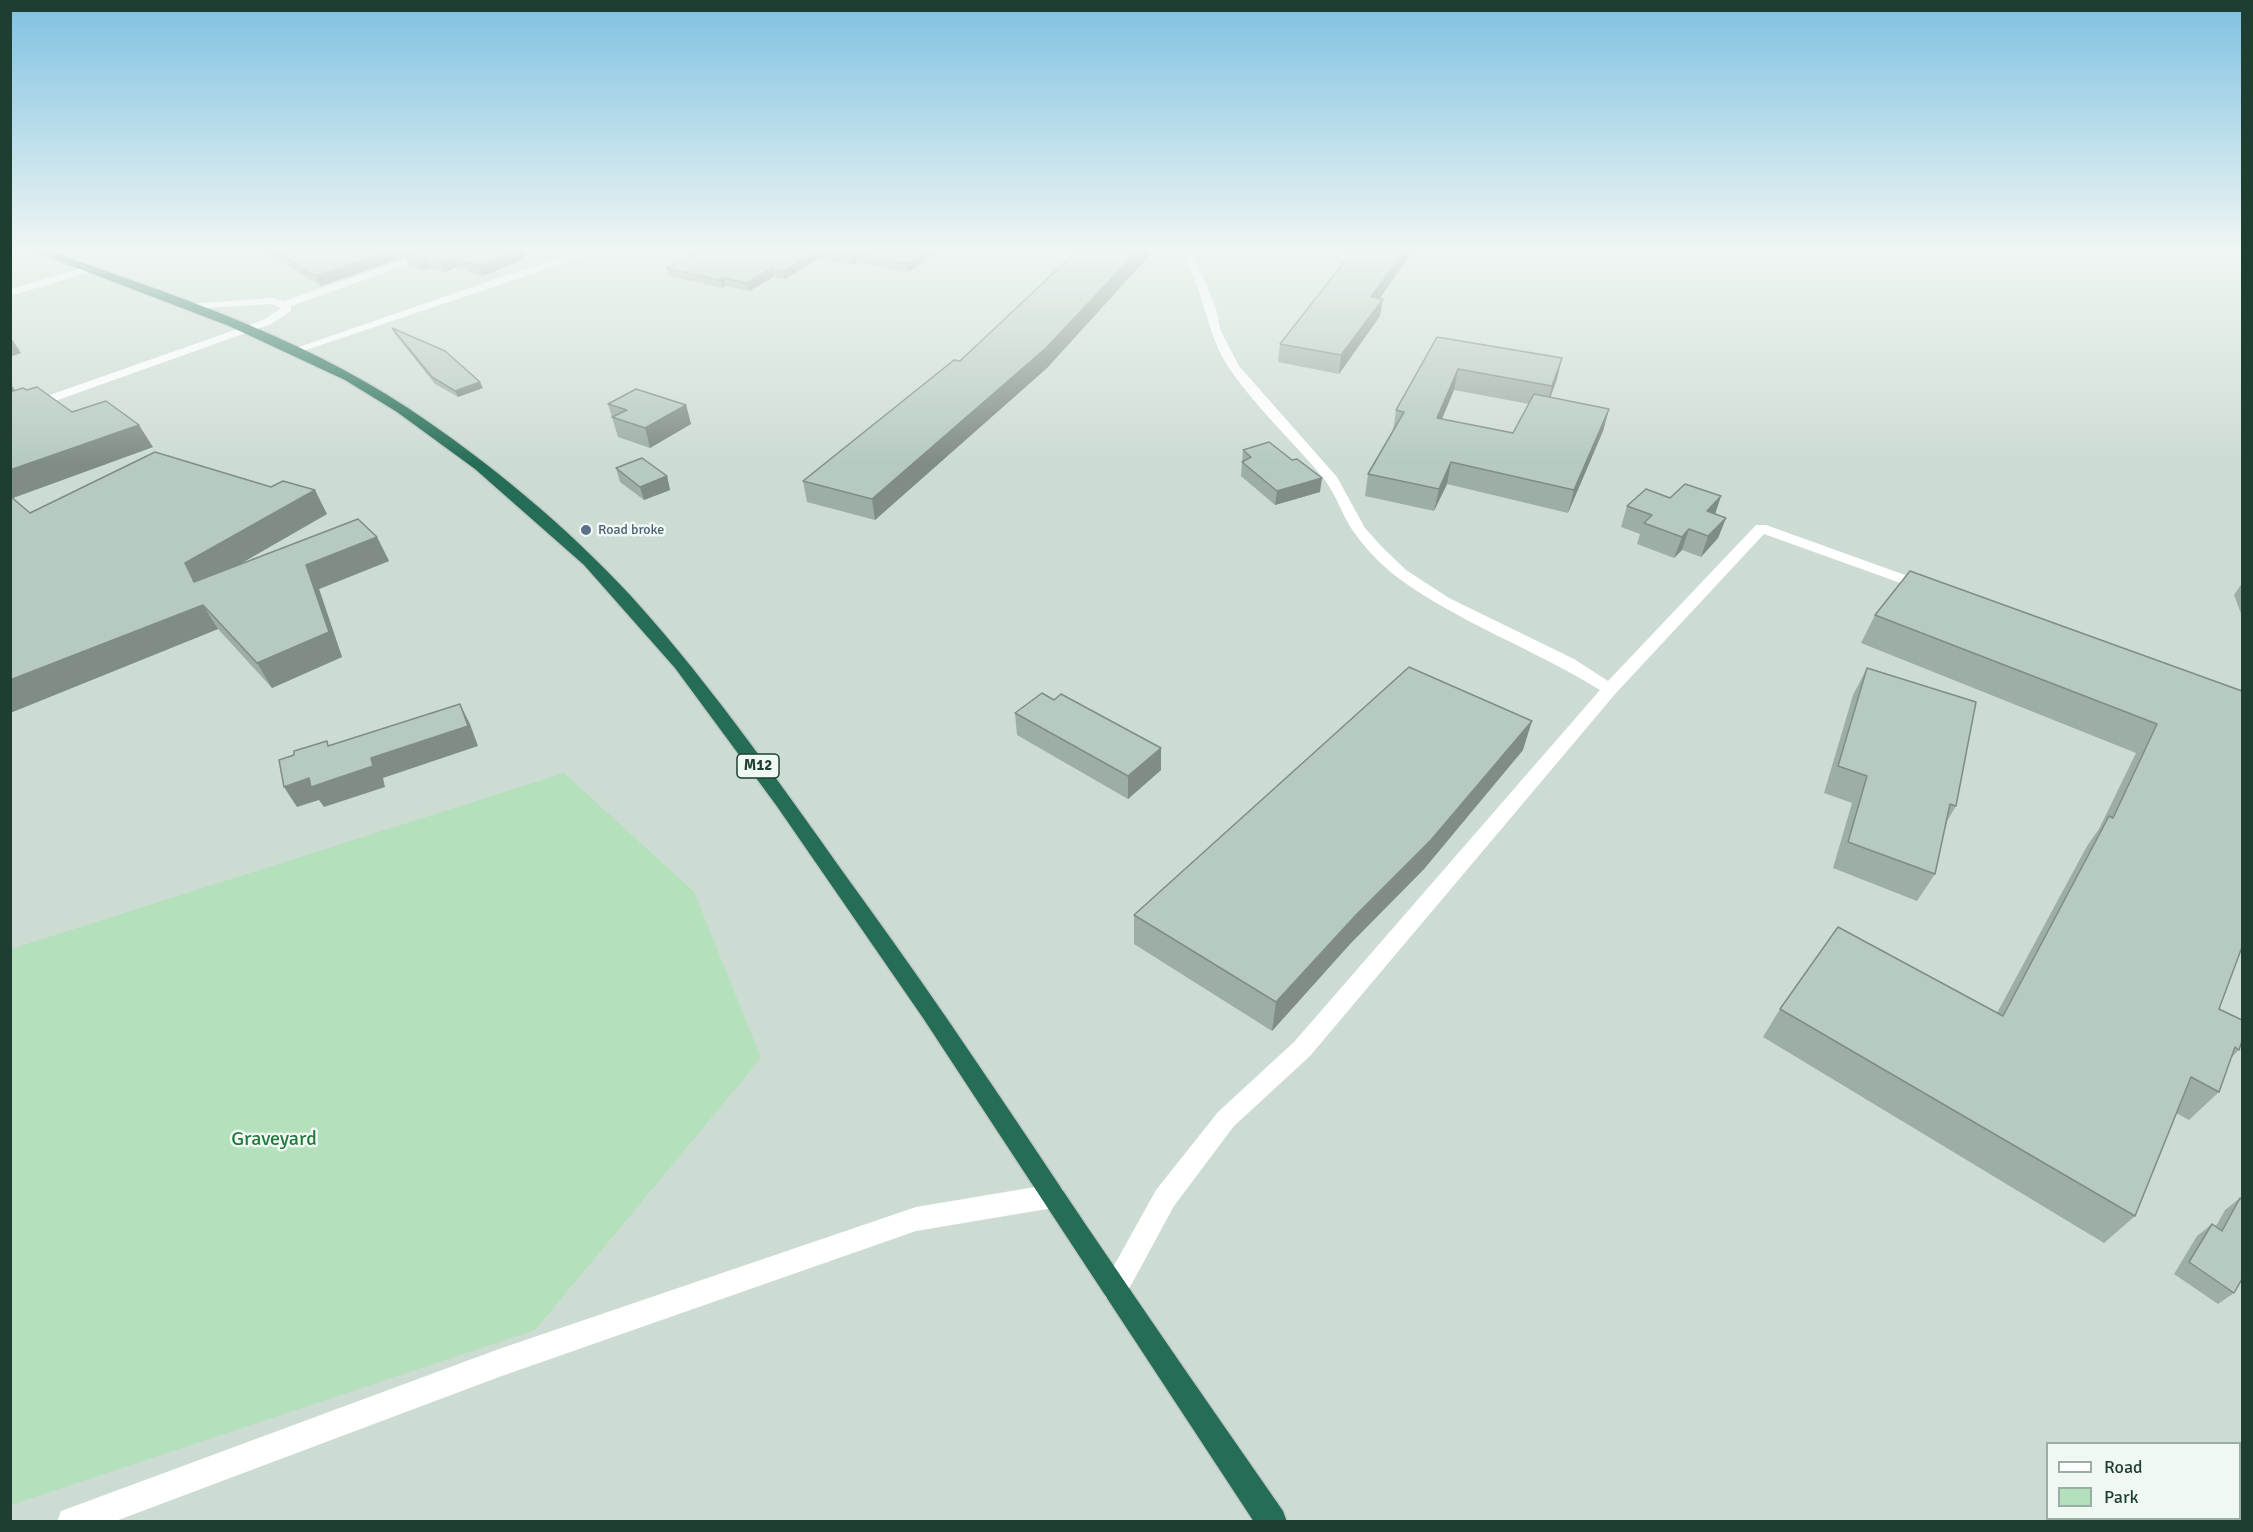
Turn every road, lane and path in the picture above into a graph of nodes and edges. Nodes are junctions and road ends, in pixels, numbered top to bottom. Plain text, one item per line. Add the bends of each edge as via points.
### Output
1 (224, 319) edge
2 (269, 319) edge
3 (385, 319) edge
4 (1213, 319) edge
5 (247, 329) junction
6 (296, 350) junction
7 (10, 413) edge
8 (1940, 592) edge
9 (1610, 689) junction
10 (1053, 1196) junction
11 (1115, 1289) junction
12 (72, 1521) edge
13 (1272, 1521) edge

1 - 5 highway, M12
2 - 5 street
3 - 6 street
4 - 9 street via 1222,348 1234,367 1332,480 1359,530 1401,573 1444,601 1568,663
5 - 6 highway, M12
5 - 7 street
6 - 10 highway, M12 via 355,380 478,465 540,517 653,630 738,739 939,1021
8 - 9 street via 1761,528
9 - 11 street via 1302,1049 1226,1119 1165,1198
10 - 11 highway, M12
10 - 12 street via 916,1219 499,1364
11 - 13 highway, M12

